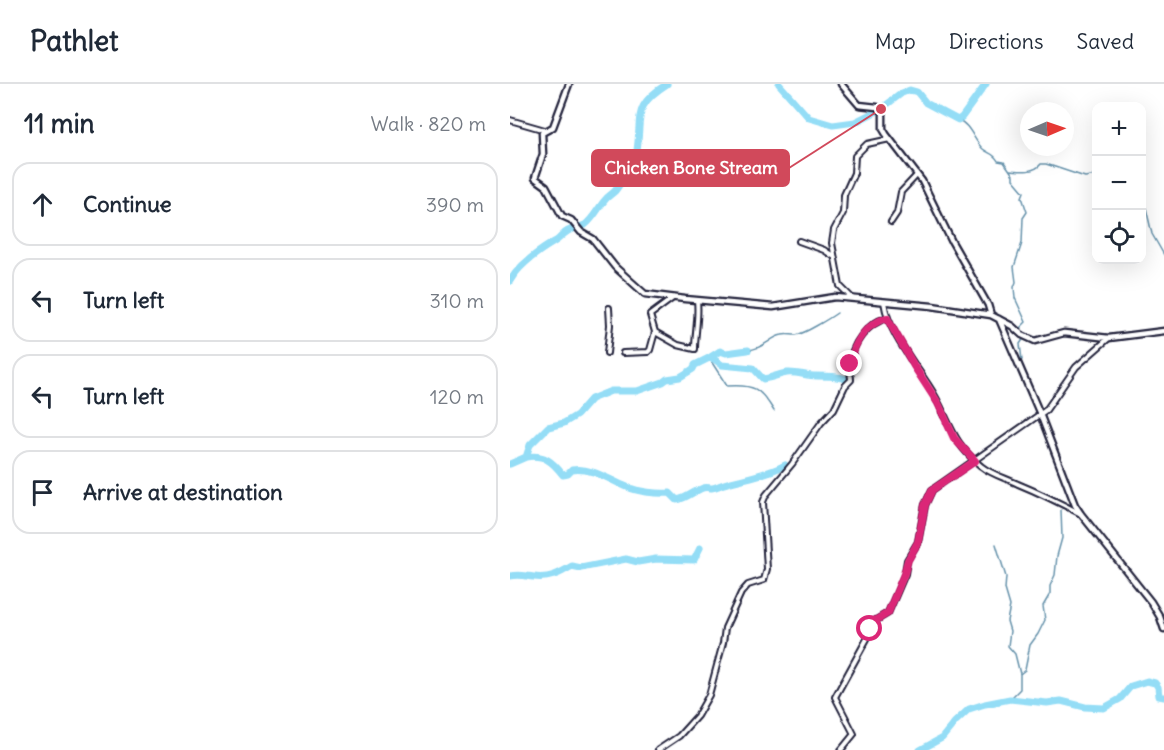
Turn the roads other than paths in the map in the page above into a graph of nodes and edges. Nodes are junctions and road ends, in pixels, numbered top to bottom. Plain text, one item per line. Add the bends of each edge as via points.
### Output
1 (568, 84) edge
2 (841, 84) edge
3 (510, 120) edge
4 (545, 130) junction
5 (890, 140) junction
6 (918, 174) junction
7 (891, 222) dead end
8 (799, 241) dead end
9 (834, 256) junction
10 (674, 298) junction
11 (852, 298) junction
12 (697, 300) junction
13 (884, 302) junction
14 (609, 308) dead end
15 (991, 315) junction
16 (887, 318) junction
17 (999, 319) junction
18 (1164, 331) edge
19 (655, 332) junction
20 (1109, 338) junction
21 (623, 352) dead end
22 (607, 353) dead end
23 (1040, 414) junction
24 (975, 461) junction
25 (1080, 514) junction
26 (1164, 629) edge
27 (658, 750) edge
28 (842, 750) edge

1 - 4 street via 553,127
2 - 5 street via 858,105 880,109 884,115 883,129
3 - 4 street
4 - 10 street via 535,178 546,186 562,216 593,239 639,291
5 - 6 street
5 - 9 street via 867,144 855,156 843,213 834,230
6 - 7 street via 901,192
6 - 15 street
8 - 9 street
9 - 11 street via 840,286
10 - 12 street
10 - 19 street via 650,315
11 - 12 street via 811,300 776,308
11 - 13 street
12 - 19 street via 695,349
13 - 15 street
13 - 16 street
14 - 22 street
15 - 17 street
16 - 24 street via 938,403 954,438
16 - 27 street via 874,322 856,343 850,364 851,380 844,386 834,410 766,495 765,580 748,585 741,592 726,623 709,694 701,711 679,736
17 - 20 street via 1035,342 1069,333
17 - 23 street
18 - 20 street
19 - 21 street via 648,352
20 - 23 street via 1081,361
23 - 24 street
23 - 25 street
24 - 25 street via 992,473
24 - 28 street via 932,490 918,542 888,613 873,622 838,690 835,701 854,734
25 - 26 street via 1151,602

